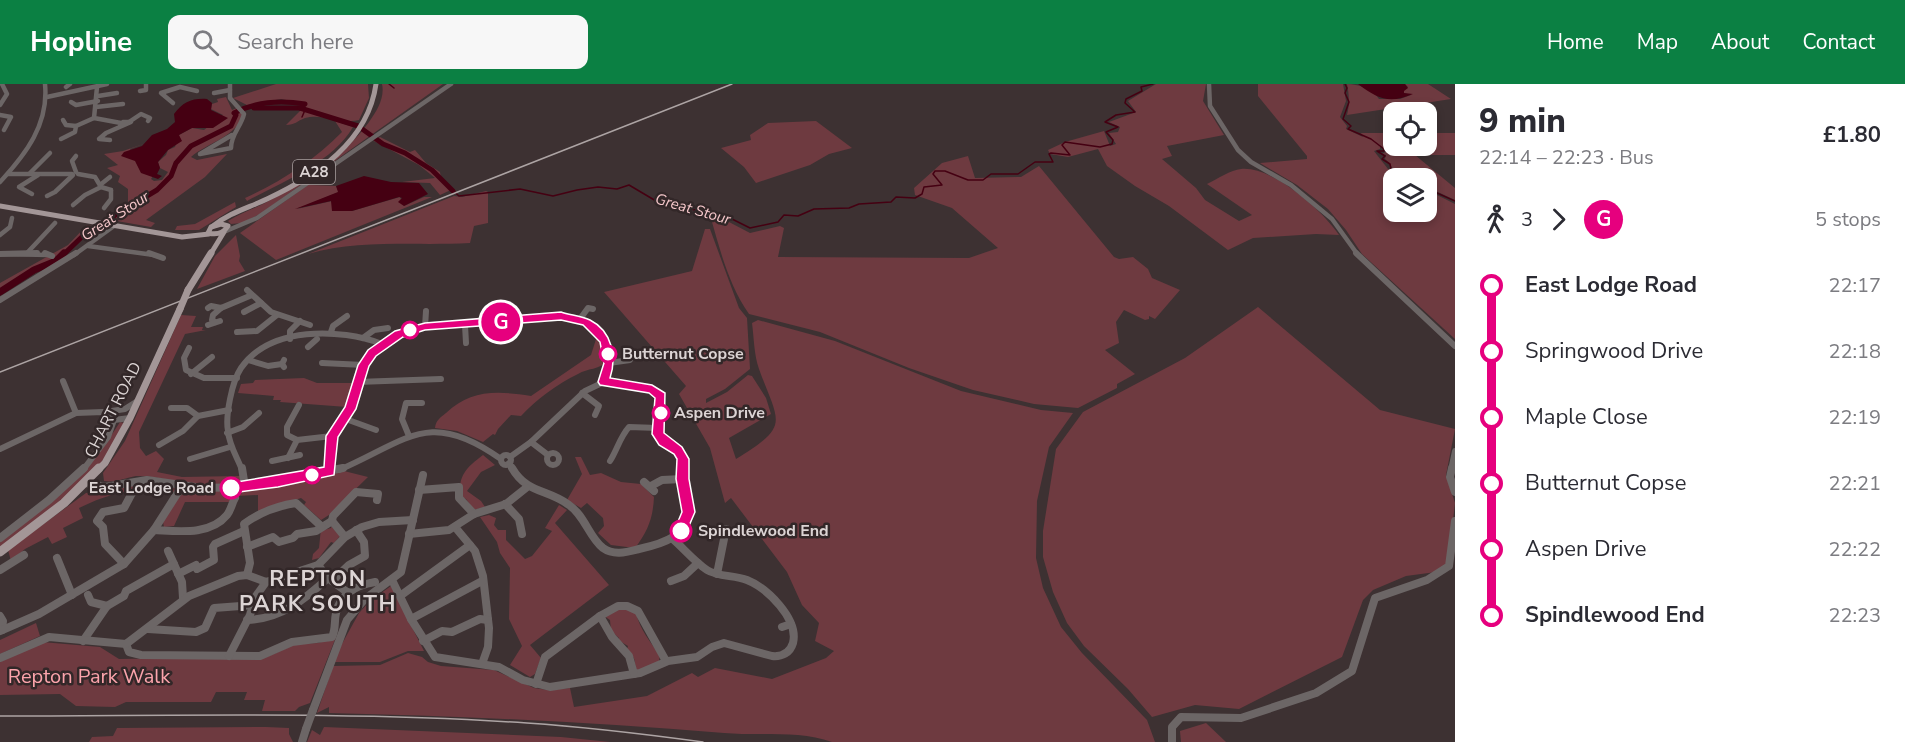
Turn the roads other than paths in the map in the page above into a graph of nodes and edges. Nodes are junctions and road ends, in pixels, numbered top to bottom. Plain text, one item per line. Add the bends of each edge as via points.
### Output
1 (2, 84) edge
2 (45, 84) edge
3 (107, 84) edge
4 (146, 84) edge
5 (376, 84) edge
6 (451, 84) edge
7 (1209, 84) edge
8 (172, 86) edge
9 (97, 87) junction
10 (195, 87) edge
11 (202, 87) dead end
12 (230, 87) edge
13 (140, 91) dead end
14 (114, 93) dead end
15 (214, 93) dead end
16 (47, 97) junction
17 (98, 98) junction
18 (71, 102) dead end
19 (169, 103) dead end
20 (0, 105) edge
21 (120, 105) dead end
22 (96, 107) junction
23 (0, 115) edge
24 (94, 118) junction
25 (151, 119) dead end
26 (56, 125) dead end
27 (121, 125) junction
28 (76, 126) junction
29 (4, 130) dead end
30 (232, 135) junction
31 (64, 138) dead end
32 (110, 140) dead end
33 (46, 154) dead end
34 (76, 156) dead end
35 (30, 173) junction
36 (8, 174) junction
37 (38, 174) junction
38 (75, 174) junction
39 (110, 177) dead end
40 (0, 182) edge
41 (100, 186) junction
42 (117, 187) dead end
43 (111, 190) junction
44 (32, 194) dead end
45 (46, 197) dead end
46 (74, 205) dead end
47 (0, 206) edge
48 (104, 209) dead end
49 (232, 214) junction
50 (12, 218) dead end
51 (56, 223) dead end
52 (110, 226) junction
53 (225, 228) junction
54 (211, 231) junction
55 (0, 235) edge
56 (88, 246) junction
57 (213, 249) junction
58 (0, 254) edge
59 (27, 254) junction
60 (52, 256) dead end
61 (163, 258) dead end
62 (248, 288) dead end
63 (252, 296) junction
64 (0, 300) edge
65 (261, 303) junction
66 (211, 305) dead end
67 (221, 308) junction
68 (589, 308) dead end
69 (244, 312) dead end
70 (425, 314) dead end
71 (277, 315) junction
72 (347, 316) dead end
73 (580, 319) junction
74 (300, 321) junction
75 (208, 325) dead end
76 (310, 325) dead end
77 (465, 325) junction
78 (425, 327) junction
79 (388, 328) dead end
80 (237, 332) dead end
81 (332, 332) junction
82 (305, 336) junction
83 (363, 338) junction
84 (290, 339) junction
85 (317, 339) dead end
86 (458, 339) dead end
87 (382, 344) junction
88 (1455, 346) edge
89 (189, 348) dead end
90 (632, 354) dead end
91 (213, 356) dead end
92 (248, 360) junction
93 (322, 363) dead end
94 (609, 363) junction
95 (283, 364) dead end
96 (364, 365) junction
97 (191, 374) junction
98 (237, 378) junction
99 (441, 379) dead end
100 (63, 381) dead end
101 (357, 382) junction
102 (604, 382) junction
103 (582, 393) junction
104 (136, 402) junction
105 (422, 403) dead end
106 (299, 405) dead end
107 (169, 409) dead end
108 (229, 410) junction
109 (104, 412) junction
110 (76, 413) junction
111 (259, 413) dead end
112 (595, 415) dead end
113 (198, 416) junction
114 (129, 418) junction
115 (343, 418) junction
116 (114, 420) junction
117 (624, 420) dead end
118 (631, 426) junction
119 (658, 428) junction
120 (376, 430) dead end
121 (227, 433) junction
122 (332, 436) junction
123 (409, 436) junction
124 (297, 440) junction
125 (160, 441) dead end
126 (531, 442) junction
127 (230, 447) junction
128 (0, 449) edge
129 (619, 449) junction
130 (1455, 451) edge
131 (627, 452) dead end
132 (548, 455) dead end
133 (300, 456) dead end
134 (288, 458) junction
135 (190, 459) dead end
136 (509, 460) junction
137 (272, 461) dead end
138 (610, 461) dead end
139 (330, 471) junction
140 (423, 475) dead end
141 (682, 479) junction
142 (86, 483) junction
143 (182, 486) junction
144 (244, 487) junction
145 (650, 487) dead end
146 (526, 488) junction
147 (419, 490) junction
148 (1455, 492) edge
149 (132, 493) dead end
150 (235, 498) dead end
151 (377, 500) dead end
152 (505, 504) junction
153 (474, 514) junction
154 (413, 520) junction
155 (333, 521) junction
156 (1455, 521) edge
157 (321, 526) junction
158 (454, 527) junction
159 (530, 527) dead end
160 (154, 530) junction
161 (356, 530) junction
162 (244, 531) junction
163 (409, 534) junction
164 (728, 535) dead end
165 (0, 537) edge
166 (345, 537) junction
167 (673, 539) junction
168 (470, 545) junction
169 (247, 547) junction
170 (168, 551) dead end
171 (0, 552) edge
172 (24, 555) dead end
173 (57, 558) dead end
174 (698, 563) junction
175 (124, 564) junction
176 (174, 564) junction
177 (318, 565) junction
178 (0, 570) edge
179 (178, 574) junction
180 (717, 574) junction
181 (247, 575) junction
182 (330, 579) junction
183 (392, 580) junction
184 (482, 581) junction
185 (266, 582) junction
186 (375, 582) dead end
187 (676, 582) dead end
188 (347, 592) junction
189 (72, 595) junction
190 (88, 595) dead end
191 (400, 596) junction
192 (183, 598) junction
193 (254, 605) junction
194 (107, 606) junction
195 (0, 616) edge
196 (600, 616) junction
197 (411, 619) junction
198 (247, 620) junction
199 (488, 620) junction
200 (791, 625) junction
201 (782, 627) dead end
202 (148, 629) junction
203 (1, 630) edge
204 (83, 641) junction
205 (423, 641) junction
206 (126, 644) junction
207 (229, 656) junction
208 (0, 658) edge
209 (666, 661) junction
210 (482, 664) junction
211 (634, 674) junction
212 (536, 684) junction
213 (302, 742) edge
214 (1172, 742) edge

1 - 20 street via 7,94
2 - 16 street
3 - 9 street
4 - 13 street via 146,90
5 - 49 main road, A28 via 371,112 331,158 304,179
6 - 53 street via 257,218
7 - 88 street via 1210,106 1238,150 1291,185 1332,219 1356,254
8 - 10 street
8 - 19 street via 159,94
9 - 16 street
9 - 17 street
10 - 11 street
12 - 15 street
12 - 30 street via 230,98 242,110 242,123
14 - 17 street
16 - 36 street via 34,139
17 - 18 street via 76,105
17 - 22 street
21 - 22 street
22 - 24 street
23 - 29 street via 11,117
24 - 27 street
24 - 28 street
25 - 27 street via 139,114
26 - 28 street via 63,122
27 - 32 street via 96,139
28 - 31 street via 75,132
30 - 30 street via 231,148 200,154
33 - 35 street
34 - 38 street via 72,161
35 - 36 street
35 - 37 street
36 - 40 street
37 - 38 street
37 - 44 street via 19,187
38 - 41 street via 94,174
38 - 45 street
39 - 41 street
41 - 43 street
41 - 46 street
42 - 43 street
43 - 48 street via 111,199
47 - 52 main road
49 - 53 main road, CHART ROAD via 225,221
49 - 54 main road, A28
50 - 55 street via 10,227
51 - 59 street
52 - 54 main road via 182,237
52 - 56 street
53 - 54 main road
53 - 57 main road, CHART ROAD
54 - 57 main road
56 - 61 street
56 - 64 street
57 - 104 main road, CHART ROAD, bridge via 188,290
58 - 59 street
59 - 60 street
62 - 63 street
63 - 65 street
63 - 67 street
65 - 69 street
65 - 71 street
66 - 67 street
67 - 75 street via 213,315 212,320 217,322
68 - 73 street
70 - 78 street
71 - 74 street
71 - 80 street via 257,331
72 - 81 street via 333,326
73 - 77 street via 560,316
73 - 94 street via 594,327 605,341
74 - 76 street
74 - 84 street via 290,332
77 - 78 street
77 - 86 street via 466,340
78 - 87 street via 399,334
79 - 83 street via 374,330
81 - 82 street
81 - 83 street
82 - 84 street
82 - 85 street via 309,346
83 - 87 street
84 - 92 street via 267,346
87 - 96 street
89 - 97 street via 183,360
90 - 94 street via 627,362
91 - 97 street
92 - 95 street via 268,366
92 - 98 street
93 - 96 street
94 - 102 street
96 - 101 street
97 - 98 street via 200,378
98 - 108 street
99 - 101 street
100 - 110 street
101 - 115 street via 350,409
102 - 103 street
102 - 119 street via 645,387 659,393 662,401
103 - 112 street via 603,405
103 - 126 street
104 - 109 street via 125,410
104 - 114 main road, CHART ROAD
105 - 123 street via 406,403 402,419
106 - 124 street via 286,431
107 - 113 street via 187,408
108 - 113 street
108 - 121 street
109 - 110 street
109 - 116 street
110 - 128 street
111 - 121 street via 243,427
113 - 125 street via 183,431
114 - 116 street
114 - 142 main road, CHART ROAD via 108,460
115 - 120 street via 365,430
115 - 122 street
116 - 165 street via 105,443 76,476
117 - 118 street
118 - 119 street
118 - 129 street via 622,435
119 - 141 street via 661,439 681,454
121 - 127 street
122 - 124 street
122 - 139 street
123 - 136 street via 430,431 452,432 476,442 501,459 502,464
123 - 139 street via 353,465
124 - 134 street
126 - 132 street
126 - 136 street
127 - 135 street
127 - 144 street via 245,477
129 - 131 street
129 - 138 street
130 - 148 street via 1450,477
133 - 134 street
134 - 137 street
136 - 146 street
139 - 144 street
140 - 147 street
141 - 145 street via 662,480
141 - 167 street via 689,512
142 - 143 street via 105,487 147,480
142 - 171 main road, CHART ROAD
143 - 144 street
143 - 160 street
146 - 152 street
146 - 167 street via 569,505 584,518 600,546 613,553 654,547
147 - 153 street via 459,487 459,498
147 - 154 street
149 - 175 street via 124,508 103,512 97,521 103,527 105,544
150 - 160 street via 229,513 204,527 185,532
151 - 155 street via 378,494 356,492 333,516
152 - 153 street
152 - 159 street via 519,519 522,531
153 - 158 street
154 - 161 street via 370,524
154 - 163 street
155 - 157 street
155 - 166 street
156 - 214 street via 1449,566 1427,580 1375,598 1352,671 1316,693 1240,718 1181,717 1172,727
157 - 162 street via 296,503 259,514 244,524
157 - 169 street via 279,542 273,537
158 - 163 street via 437,533
158 - 168 street
160 - 175 street
161 - 166 street
161 - 182 street via 365,556
162 - 169 street
162 - 179 street via 215,544 211,563
163 - 183 street via 402,572
164 - 180 street
166 - 177 street
167 - 174 street
168 - 184 street via 479,560
168 - 191 street
169 - 181 street via 251,567
170 - 176 street
172 - 178 street
173 - 189 street
174 - 180 street
174 - 187 street
175 - 189 street
176 - 179 street
176 - 194 street
177 - 182 street
177 - 185 street
179 - 192 street
180 - 200 street via 740,577 758,585 781,605
181 - 185 street
181 - 192 street
182 - 188 street
182 - 198 street via 288,611 261,621
183 - 191 street
183 - 213 street, bridge via 365,599 347,620
184 - 197 street
184 - 199 street
185 - 193 street
186 - 188 street
188 - 207 street via 336,615 334,634 327,639 297,640 260,656
189 - 203 street
190 - 194 street via 92,602
191 - 197 street
192 - 202 street
193 - 198 street
193 - 202 street via 214,608 205,628 196,632
194 - 204 street
195 - 203 street
196 - 209 street via 620,604 638,611
196 - 211 street via 611,636 630,655
196 - 212 street via 542,661
197 - 205 street
198 - 207 street
199 - 205 street via 480,619 452,632 442,631
199 - 210 street via 488,647
200 - 201 street
200 - 209 street via 792,646 780,657 724,642 697,657
202 - 206 street
204 - 206 street
204 - 208 street via 49,638
205 - 210 street via 438,659
206 - 207 street via 129,652 136,654
209 - 211 street
210 - 212 street via 499,667
211 - 212 street via 550,687

